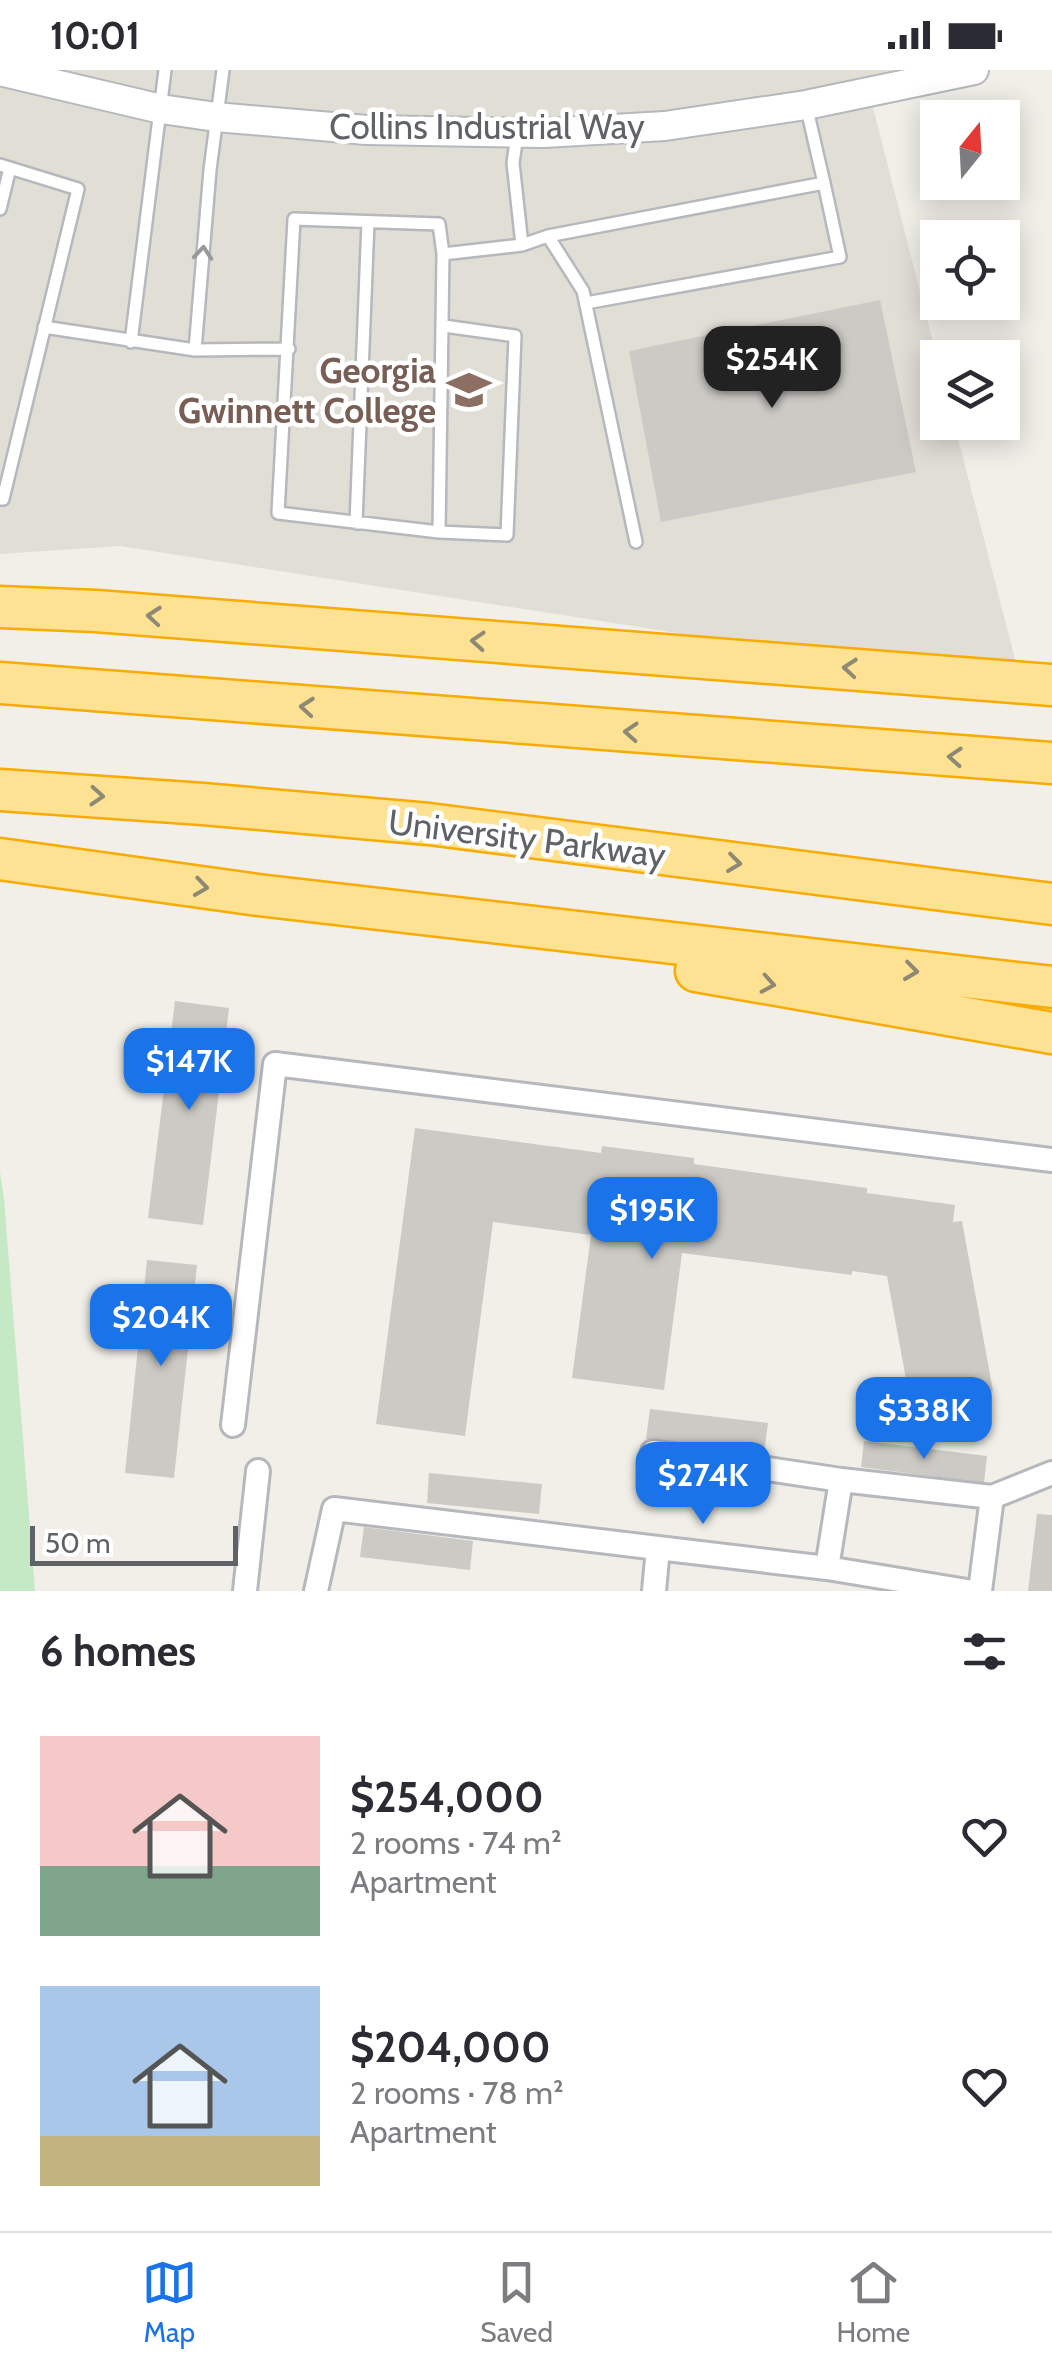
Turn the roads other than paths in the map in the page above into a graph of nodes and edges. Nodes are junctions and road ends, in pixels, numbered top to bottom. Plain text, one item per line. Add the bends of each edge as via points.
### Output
1 (0, 70) edge
2 (165, 70) edge
3 (223, 70) edge
4 (974, 70) edge
5 (806, 104) junction
6 (161, 109) junction
7 (216, 117) junction
8 (517, 132) junction
9 (5, 167) edge
10 (824, 183) junction
11 (0, 209) edge
12 (368, 222) junction
13 (548, 236) junction
14 (522, 245) junction
15 (443, 254) junction
16 (586, 302) junction
17 (444, 326) junction
18 (44, 327) junction
19 (132, 342) junction
20 (289, 349) junction
21 (195, 350) junction
22 (0, 499) edge
23 (356, 523) junction
24 (438, 532) junction
25 (636, 542) dead end
26 (0, 607) edge
27 (0, 683) edge
28 (1052, 685) edge
29 (1052, 763) edge
30 (0, 790) edge
31 (0, 859) edge
32 (258, 896) junction
33 (1052, 904) edge
34 (1052, 987) edge
35 (1052, 1033) edge
36 (1052, 1160) edge
37 (233, 1425) dead end
38 (653, 1452) dead end
39 (258, 1470) dead end
40 (1052, 1473) edge
41 (841, 1480) junction
42 (992, 1496) junction
43 (658, 1548) junction
44 (828, 1568) junction
45 (245, 1591) edge
46 (316, 1591) edge
47 (654, 1591) edge
48 (967, 1591) edge
49 (980, 1591) edge

1 - 6 street, Collins Industrial Way
2 - 6 lane
3 - 7 lane
4 - 5 street, Collins Industrial Way
5 - 8 street, Collins Industrial Way via 666,126
5 - 10 lane
6 - 7 street, Collins Industrial Way
6 - 19 lane
7 - 8 street, Collins Industrial Way via 367,130
21 -> 7 lane
8 - 14 lane
9 - 11 lane
9 - 18 lane via 78,189
10 - 13 lane
10 - 16 lane via 840,257
12 - 15 lane via 440,224
12 - 20 lane via 294,219
12 - 23 lane
13 - 14 lane
13 - 16 lane
14 - 15 lane
15 - 17 lane
16 - 25 lane
17 - 24 lane
17 - 24 lane via 516,336 507,535
18 - 19 lane
18 - 22 lane
19 - 21 lane
20 - 21 lane
20 - 23 lane via 278,513
23 - 24 lane
28 -> 26 highway
29 -> 27 highway
30 -> 33 highway, University Parkway via 428,824
31 -> 32 highway
32 -> 34 highway
32 -> 35 highway
36 - 37 street via 276,1064
38 - 41 street
39 - 45 street
40 - 42 street
41 - 42 street
41 - 44 street
42 - 49 street
43 - 44 street
43 - 46 street via 334,1509
43 - 47 street
44 - 48 street

